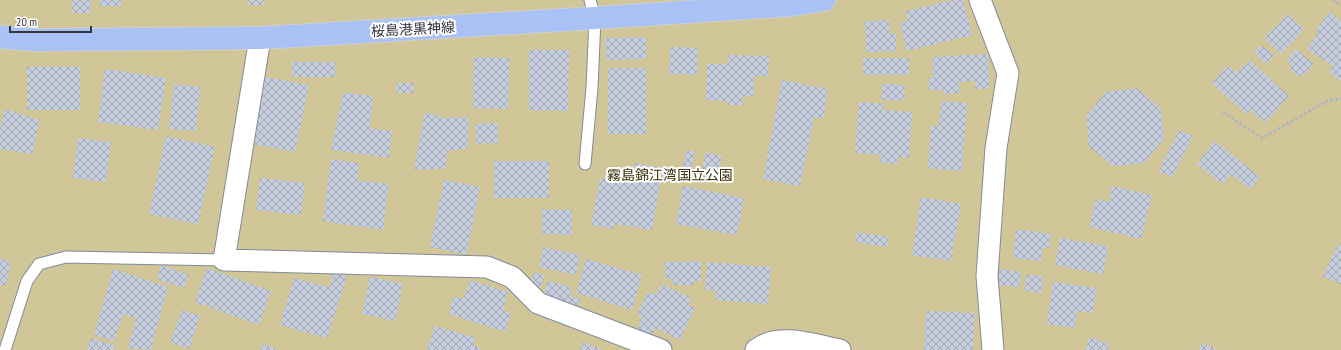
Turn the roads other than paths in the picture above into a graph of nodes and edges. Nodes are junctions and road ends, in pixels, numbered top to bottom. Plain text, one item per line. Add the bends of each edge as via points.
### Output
1 (824, 0) edge
2 (980, 0) edge
3 (592, 9) edge
4 (0, 37) edge
5 (260, 38) junction
6 (585, 164) dead end
7 (224, 260) junction
8 (639, 346) edge
9 (5, 350) edge
10 (661, 350) edge
11 (756, 350) edge
12 (840, 350) edge
13 (993, 350) edge

1 - 3 main road, 桜島港黒神線 via 792,5
2 - 13 street via 1008,73 996,148 987,276
3 - 5 main road, 桜島港黒神線
3 - 6 lane via 592,88
4 - 5 main road, 桜島港黒神線 via 35,40
5 - 7 street
7 - 8 street via 487,267 512,277 538,303
7 - 9 lane via 66,257 40,264 27,281
8 - 10 street
11 - 12 street via 762,345 790,341

